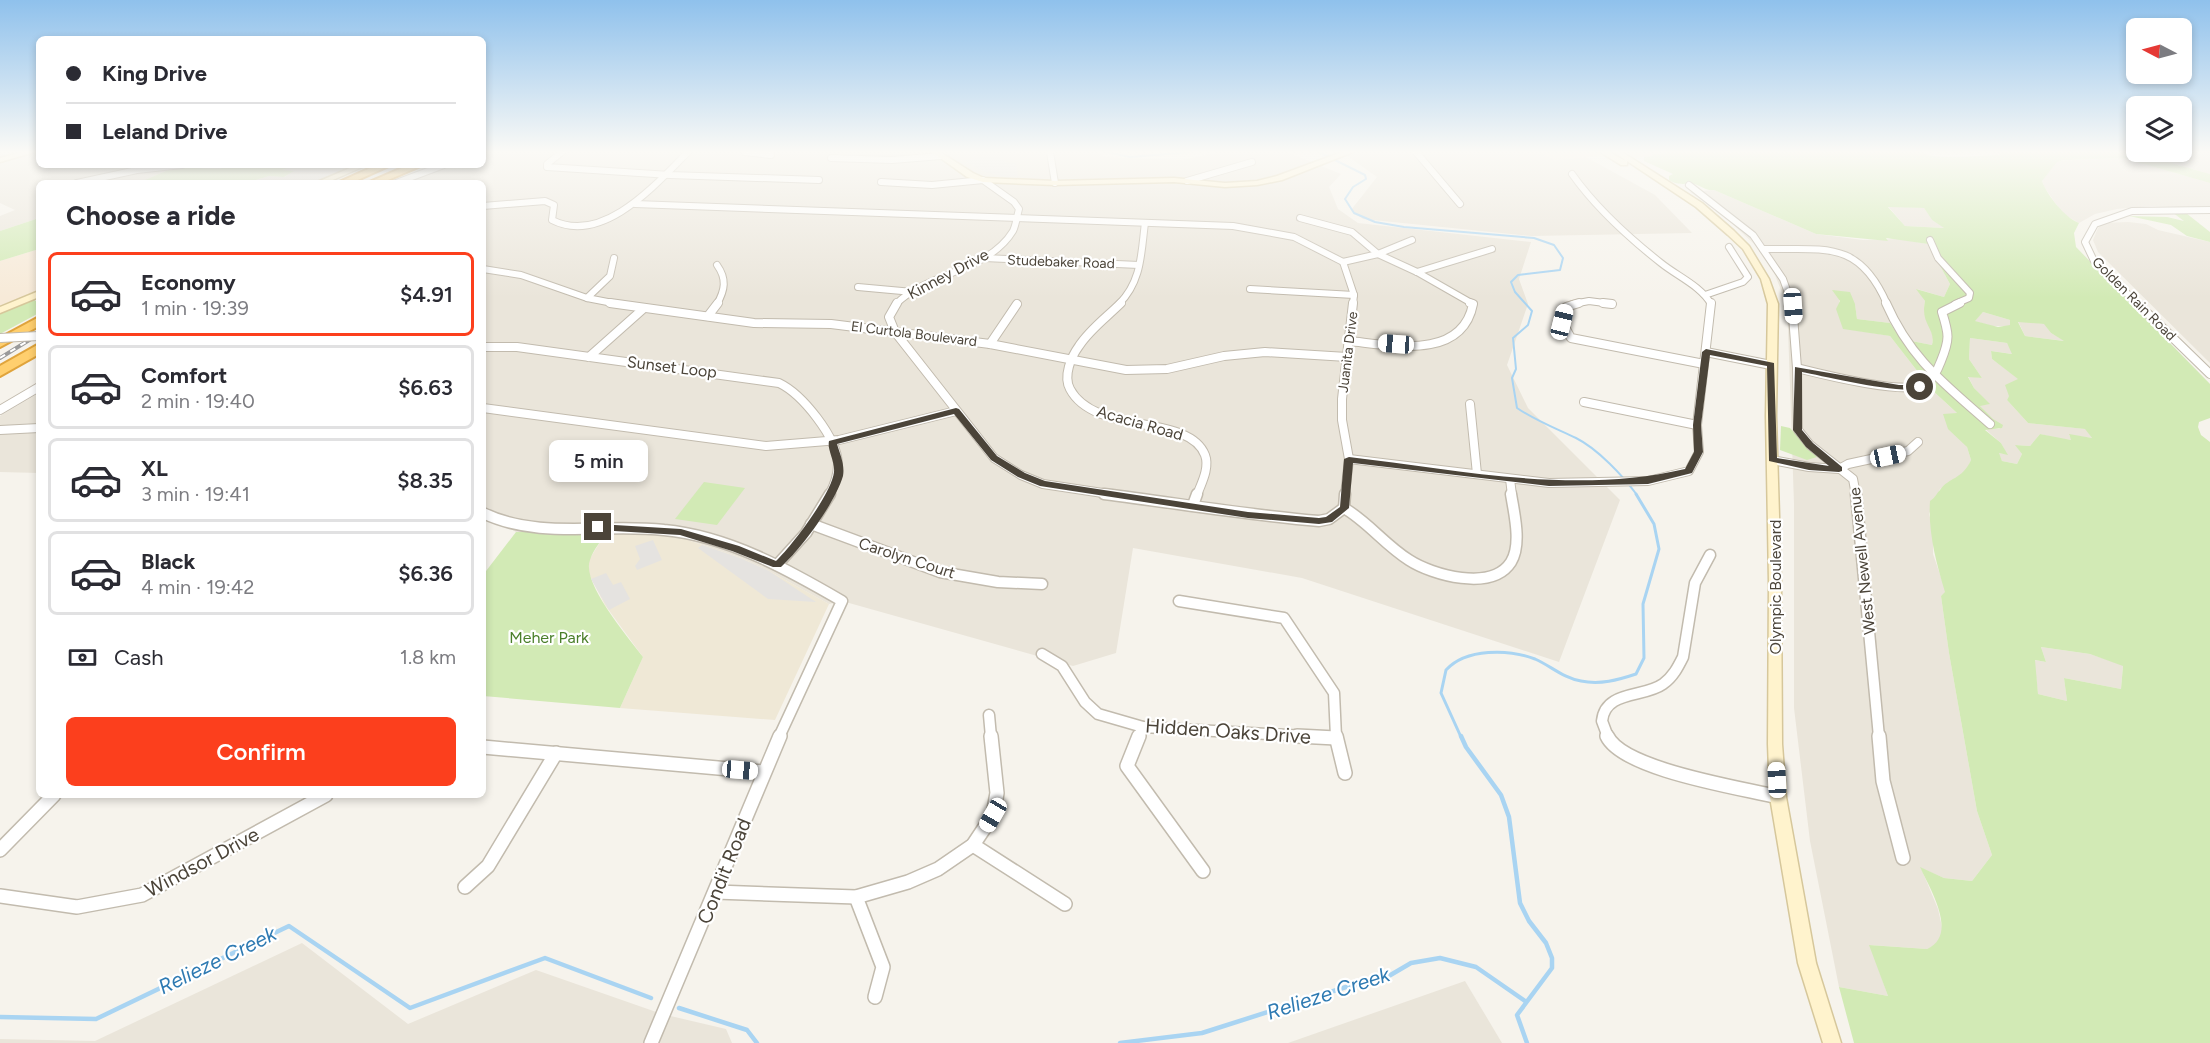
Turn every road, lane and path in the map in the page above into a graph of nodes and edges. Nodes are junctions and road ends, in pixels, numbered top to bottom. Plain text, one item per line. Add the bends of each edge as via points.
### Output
1 (524, 201) edge
2 (536, 201) edge
3 (638, 201) edge
4 (1010, 201) edge
5 (1457, 201) edge
6 (1595, 201) edge
7 (1692, 201) edge
8 (1710, 201) edge
9 (635, 204) junction
10 (1460, 204) dead end
11 (486, 206) edge
12 (2210, 210) edge
13 (1300, 218) dead end
14 (1018, 219) junction
15 (1145, 223) junction
16 (1412, 240) dead end
17 (1930, 240) dead end
18 (1729, 247) dead end
19 (1492, 249) dead end
20 (1763, 249) junction
21 (1378, 254) junction
22 (614, 258) dead end
23 (984, 258) junction
24 (1343, 262) junction
25 (717, 265) dead end
26 (1139, 265) junction
27 (486, 269) edge
28 (1417, 272) junction
29 (858, 287) dead end
30 (1250, 289) dead end
31 (913, 292) junction
32 (36, 295) edge
33 (1354, 295) junction
34 (1705, 295) junction
35 (587, 298) junction
36 (1017, 304) dead end
37 (1612, 304) dead end
38 (643, 309) junction
39 (0, 310) edge
40 (708, 316) junction
41 (36, 322) edge
42 (895, 332) junction
43 (36, 336) edge
44 (0, 340) edge
45 (1349, 341) junction
46 (990, 344) junction
47 (486, 347) edge
48 (36, 350) edge
49 (1706, 352) junction
50 (589, 357) junction
51 (1347, 357) junction
52 (1071, 358) junction
53 (1704, 364) junction
54 (1771, 364) junction
55 (1797, 368) junction
56 (0, 372) edge
57 (1934, 373) junction
58 (2210, 374) edge
59 (36, 389) edge
60 (1584, 402) dead end
61 (1470, 404) dead end
62 (486, 408) edge
63 (0, 410) edge
64 (956, 411) junction
65 (1990, 424) dead end
66 (1697, 425) junction
67 (36, 428) edge
68 (0, 430) edge
69 (1918, 442) dead end
70 (832, 443) junction
71 (1349, 459) junction
72 (1772, 459) junction
73 (1839, 469) junction
74 (1477, 474) junction
75 (1509, 479) junction
76 (1193, 505) junction
77 (1344, 508) junction
78 (486, 515) edge
79 (811, 524) junction
80 (1710, 555) dead end
81 (777, 565) junction
82 (1042, 584) dead end
83 (1179, 601) dead end
84 (1042, 654) dead end
85 (989, 715) dead end
86 (1143, 727) junction
87 (1336, 738) junction
88 (486, 747) edge
89 (556, 753) junction
90 (763, 772) junction
91 (1345, 773) dead end
92 (1778, 797) junction
93 (51, 798) edge
94 (307, 799) edge
95 (973, 845) junction
96 (0, 850) edge
97 (1904, 858) dead end
98 (1203, 871) dead end
99 (465, 887) dead end
100 (716, 892) junction
101 (0, 896) edge
102 (856, 897) junction
103 (1065, 904) dead end
104 (875, 997) dead end
105 (651, 1043) edge
106 (1832, 1043) edge

1 - 11 street
2 - 9 street via 554,205 552,220 572,226 613,219
3 - 9 street
4 - 14 street via 1017,206
5 - 10 street
6 - 34 street via 1667,269
7 - 54 main road, Olympic Boulevard via 1746,248 1765,279 1773,304
8 - 20 street, West Newell Avenue via 1753,235
9 - 14 street
12 - 58 street, Golden Rain Road via 2132,211 2095,224 2085,242 2094,261
13 - 21 street via 1352,232
14 - 15 street
14 - 23 street, Kinney Drive via 1003,243
15 - 24 street via 1233,226 1294,237
15 - 26 street
16 - 21 street
17 - 57 street via 1938,258 1970,293 1965,301 1942,312 1950,336
18 - 34 street via 1748,277
19 - 28 street
20 - 55 street, West Newell Avenue via 1793,306
20 - 57 street via 1836,251 1856,259 1882,292 1902,336
21 - 24 street
21 - 28 street
22 - 35 street via 609,277
23 - 26 street, Studebaker Road
23 - 31 street, Kinney Drive
24 - 33 street, Juanita Drive
25 - 40 street via 726,284
26 - 52 street via 1131,290 1096,324
27 - 35 street, El Curtola Boulevard via 521,275
28 - 45 street via 1473,304 1469,321 1449,340 1419,346
29 - 31 street
30 - 33 street
31 - 42 street, Kinney Drive via 889,313
32 - 39 main road
33 - 45 street, Juanita Drive
34 - 49 street via 1711,303
35 - 38 street, El Curtola Boulevard
36 - 46 street
37 - 53 street via 1577,302 1566,307 1562,322 1571,338
38 - 40 street, El Curtola Boulevard
38 - 50 street
40 - 42 street, El Curtola Boulevard via 754,323 831,324
41 - 44 highway
42 - 46 street, El Curtola Boulevard
42 - 64 street
43 - 44 street, bridge
45 - 51 street, Juanita Drive
46 - 52 street, El Curtola Boulevard
47 - 50 street, Sunset Loop
48 - 56 highway
49 - 53 street
49 - 54 street
50 - 70 street, Sunset Loop via 779,382 795,390
51 - 52 street, El Curtola Boulevard via 1265,352 1142,371
51 - 71 street, Juanita Drive via 1342,420
52 - 76 street, Acacia Road via 1068,384 1081,404 1124,422 1178,432 1199,443 1206,456
53 - 66 street
54 - 72 main road, Olympic Boulevard
55 - 57 street via 1909,388 1927,384
55 - 73 street, West Newell Avenue via 1797,430
57 - 65 street
59 - 63 street
60 - 66 street
61 - 74 street
62 - 70 street via 766,446
64 - 70 street
64 - 76 street via 994,458 1043,484
66 - 75 street via 1699,452 1689,471 1648,481 1607,483
67 - 68 street
69 - 73 street via 1908,451
70 - 79 street via 838,475
71 - 74 street
71 - 77 street, Juanita Drive
72 - 73 street
72 - 92 main road, Olympic Boulevard
73 - 97 street, West Newell Avenue via 1855,484 1883,781
74 - 75 street
75 - 77 street via 1516,547 1511,562 1494,576 1453,577 1423,568 1401,556 1366,522
76 - 77 street via 1303,521 1329,519
78 - 81 street via 501,524 532,528 616,526 681,532
79 - 81 street
79 - 82 street, Carolyn Court via 940,572 998,582
80 - 92 street via 1695,582 1678,667 1661,688 1624,696 1607,706 1602,726 1613,745 1648,766
81 - 90 street, Condit Road via 842,601
83 - 87 street via 1284,618 1334,693
84 - 86 street, Hidden Oaks Drive via 1062,666 1085,702 1098,714
85 - 95 street via 997,793 993,815
86 - 87 street, Hidden Oaks Drive
86 - 98 street via 1127,766
87 - 91 street
88 - 89 street
89 - 90 street
89 - 99 street via 488,866
90 - 100 street, Condit Road
92 - 106 main road, Olympic Boulevard via 1807,963
93 - 96 street
94 - 101 street, Windsor Drive via 142,895 77,907
95 - 102 street via 918,878
95 - 103 street
100 - 102 street
100 - 105 street, Condit Road
102 - 104 street via 883,967

